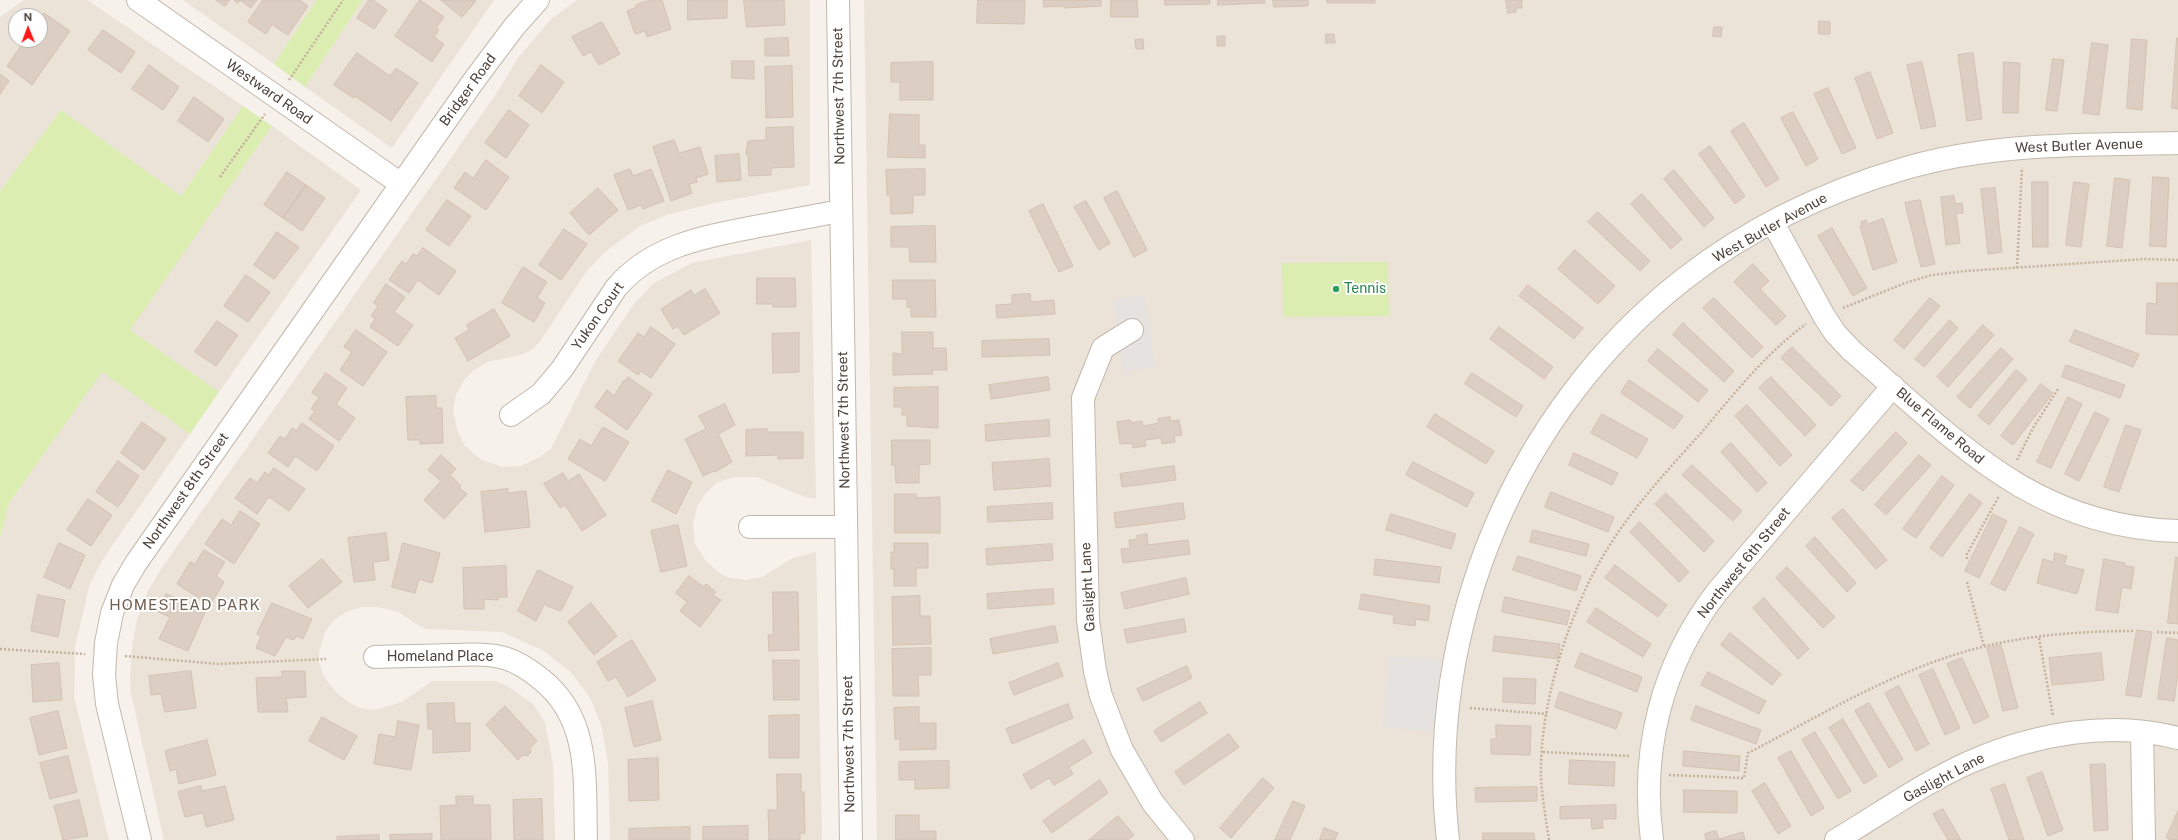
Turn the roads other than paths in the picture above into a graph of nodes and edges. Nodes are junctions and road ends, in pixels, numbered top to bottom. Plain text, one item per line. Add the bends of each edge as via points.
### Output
1 (138, 0) edge
2 (538, 0) edge
3 (838, 0) edge
4 (2178, 143) edge
5 (401, 184) junction
6 (841, 211) junction
7 (1774, 223) junction
8 (1132, 330) dead end
9 (1893, 386) junction
10 (511, 415) dead end
11 (750, 527) dead end
12 (846, 527) junction
13 (2178, 531) edge
14 (375, 657) dead end
15 (2142, 732) junction
16 (2178, 738) edge
17 (140, 840) edge
18 (586, 840) edge
19 (851, 840) edge
20 (1183, 840) edge
21 (1448, 840) edge
22 (1652, 840) edge
23 (1836, 840) edge
24 (2144, 840) edge

1 - 5 street, Westward Road
2 - 5 street, Bridger Road via 502,42
3 - 6 street, Northwest 7th Street
4 - 7 street, West Butler Avenue via 2023,147 1959,156 1909,167 1840,190
5 - 17 street, Northwest 8th Street via 136,563 117,599 106,643 105,689
6 - 10 street, Yukon Court via 699,238 658,254 626,276 562,369 541,394
6 - 12 street, Northwest 7th Street
7 - 9 street, Blue Flame Road via 1835,333
7 - 21 street, West Butler Avenue via 1704,264 1656,302 1586,375 1555,416 1528,459 1478,569 1460,634 1448,706 1444,773
8 - 20 street, Gaslight Lane via 1103,348 1083,398 1089,626 1101,696 1122,750 1153,803
9 - 13 street, Blue Flame Road via 1978,460 2041,498 2095,519 2133,527
9 - 22 street, Northwest 6th Street via 1721,587 1701,614 1680,650 1667,679 1656,717 1649,765
11 - 12 street
12 - 19 street, Northwest 7th Street
14 - 18 street, Homeland Place via 499,657 527,669 545,682 563,700 579,735 584,758
15 - 16 street, Gaslight Lane
15 - 23 street, Gaslight Lane via 2109,730 2056,736 2019,744 1946,774
15 - 24 street

